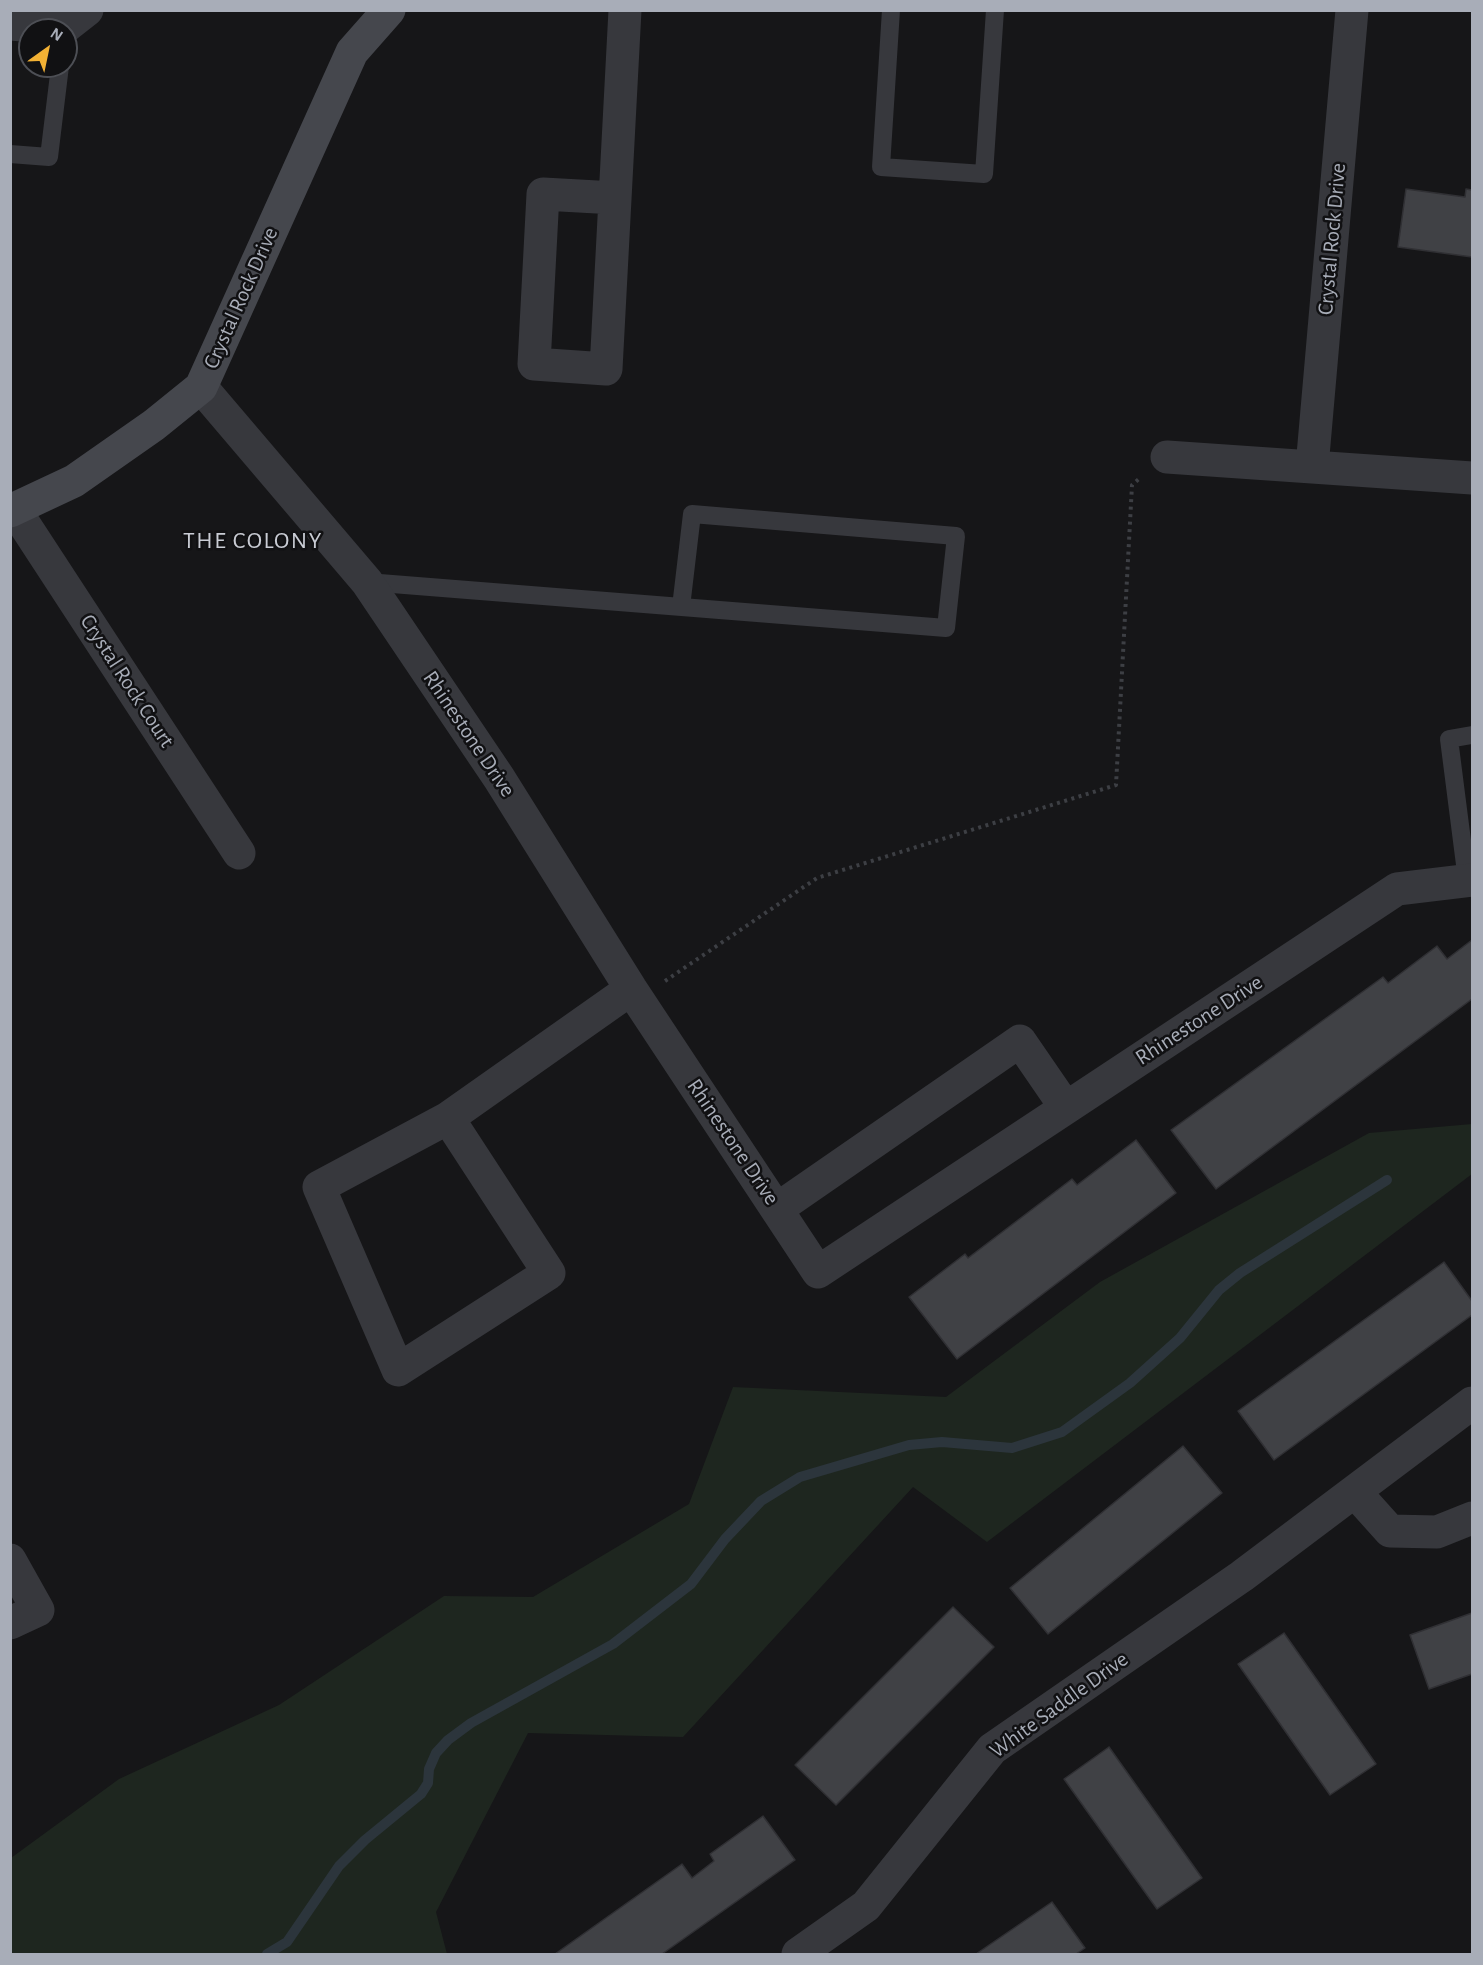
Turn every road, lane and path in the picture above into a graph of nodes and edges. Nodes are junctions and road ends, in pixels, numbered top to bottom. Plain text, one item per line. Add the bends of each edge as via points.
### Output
1 (389, 10) edge
2 (625, 10) edge
3 (891, 10) edge
4 (995, 10) edge
5 (1352, 10) edge
6 (59, 78) edge
7 (10, 154) edge
8 (615, 198) junction
9 (201, 387) junction
10 (1167, 457) joint
11 (1312, 467) junction
12 (1473, 478) edge
13 (13, 511) edge
14 (367, 582) junction
15 (681, 607) junction
16 (1473, 735) edge
17 (239, 852) dead end
18 (1470, 880) edge
19 (634, 994) junction
20 (1066, 1108) junction
21 (448, 1118) junction
22 (777, 1209) junction
23 (1473, 1404) edge
24 (1355, 1492) junction
25 (1473, 1518) edge
26 (10, 1560) edge
27 (10, 1623) edge
28 (798, 1954) edge

1 - 9 street, Crystal Rock Drive via 352,52
2 - 8 street
3 - 4 lane via 881,167 984,174
5 - 11 street, Crystal Rock Drive
6 - 7 lane via 49,157
8 - 8 street via 606,369 534,364 543,194
9 - 13 street, Crystal Rock Drive via 74,481
9 - 14 street, Rhinestone Drive
10 - 11 street
10 - 19 path via 1132,485 1116,785 817,878
11 - 12 street
13 - 17 street, Crystal Rock Court
14 - 15 lane
14 - 19 street, Rhinestone Drive via 500,778
15 - 15 lane via 946,628 956,536 692,514
16 - 18 lane via 1449,739
18 - 20 street, Rhinestone Drive via 1397,889
19 - 21 street
19 - 22 street, Rhinestone Drive
20 - 22 street, Rhinestone Drive via 819,1272
20 - 22 street via 1020,1041
21 - 21 street via 319,1187 398,1370 549,1273
23 - 24 street, White Saddle Drive
24 - 25 street via 1390,1531 1437,1532
24 - 28 street, White Saddle Drive via 1242,1576 992,1749 867,1906
26 - 27 street via 38,1610

